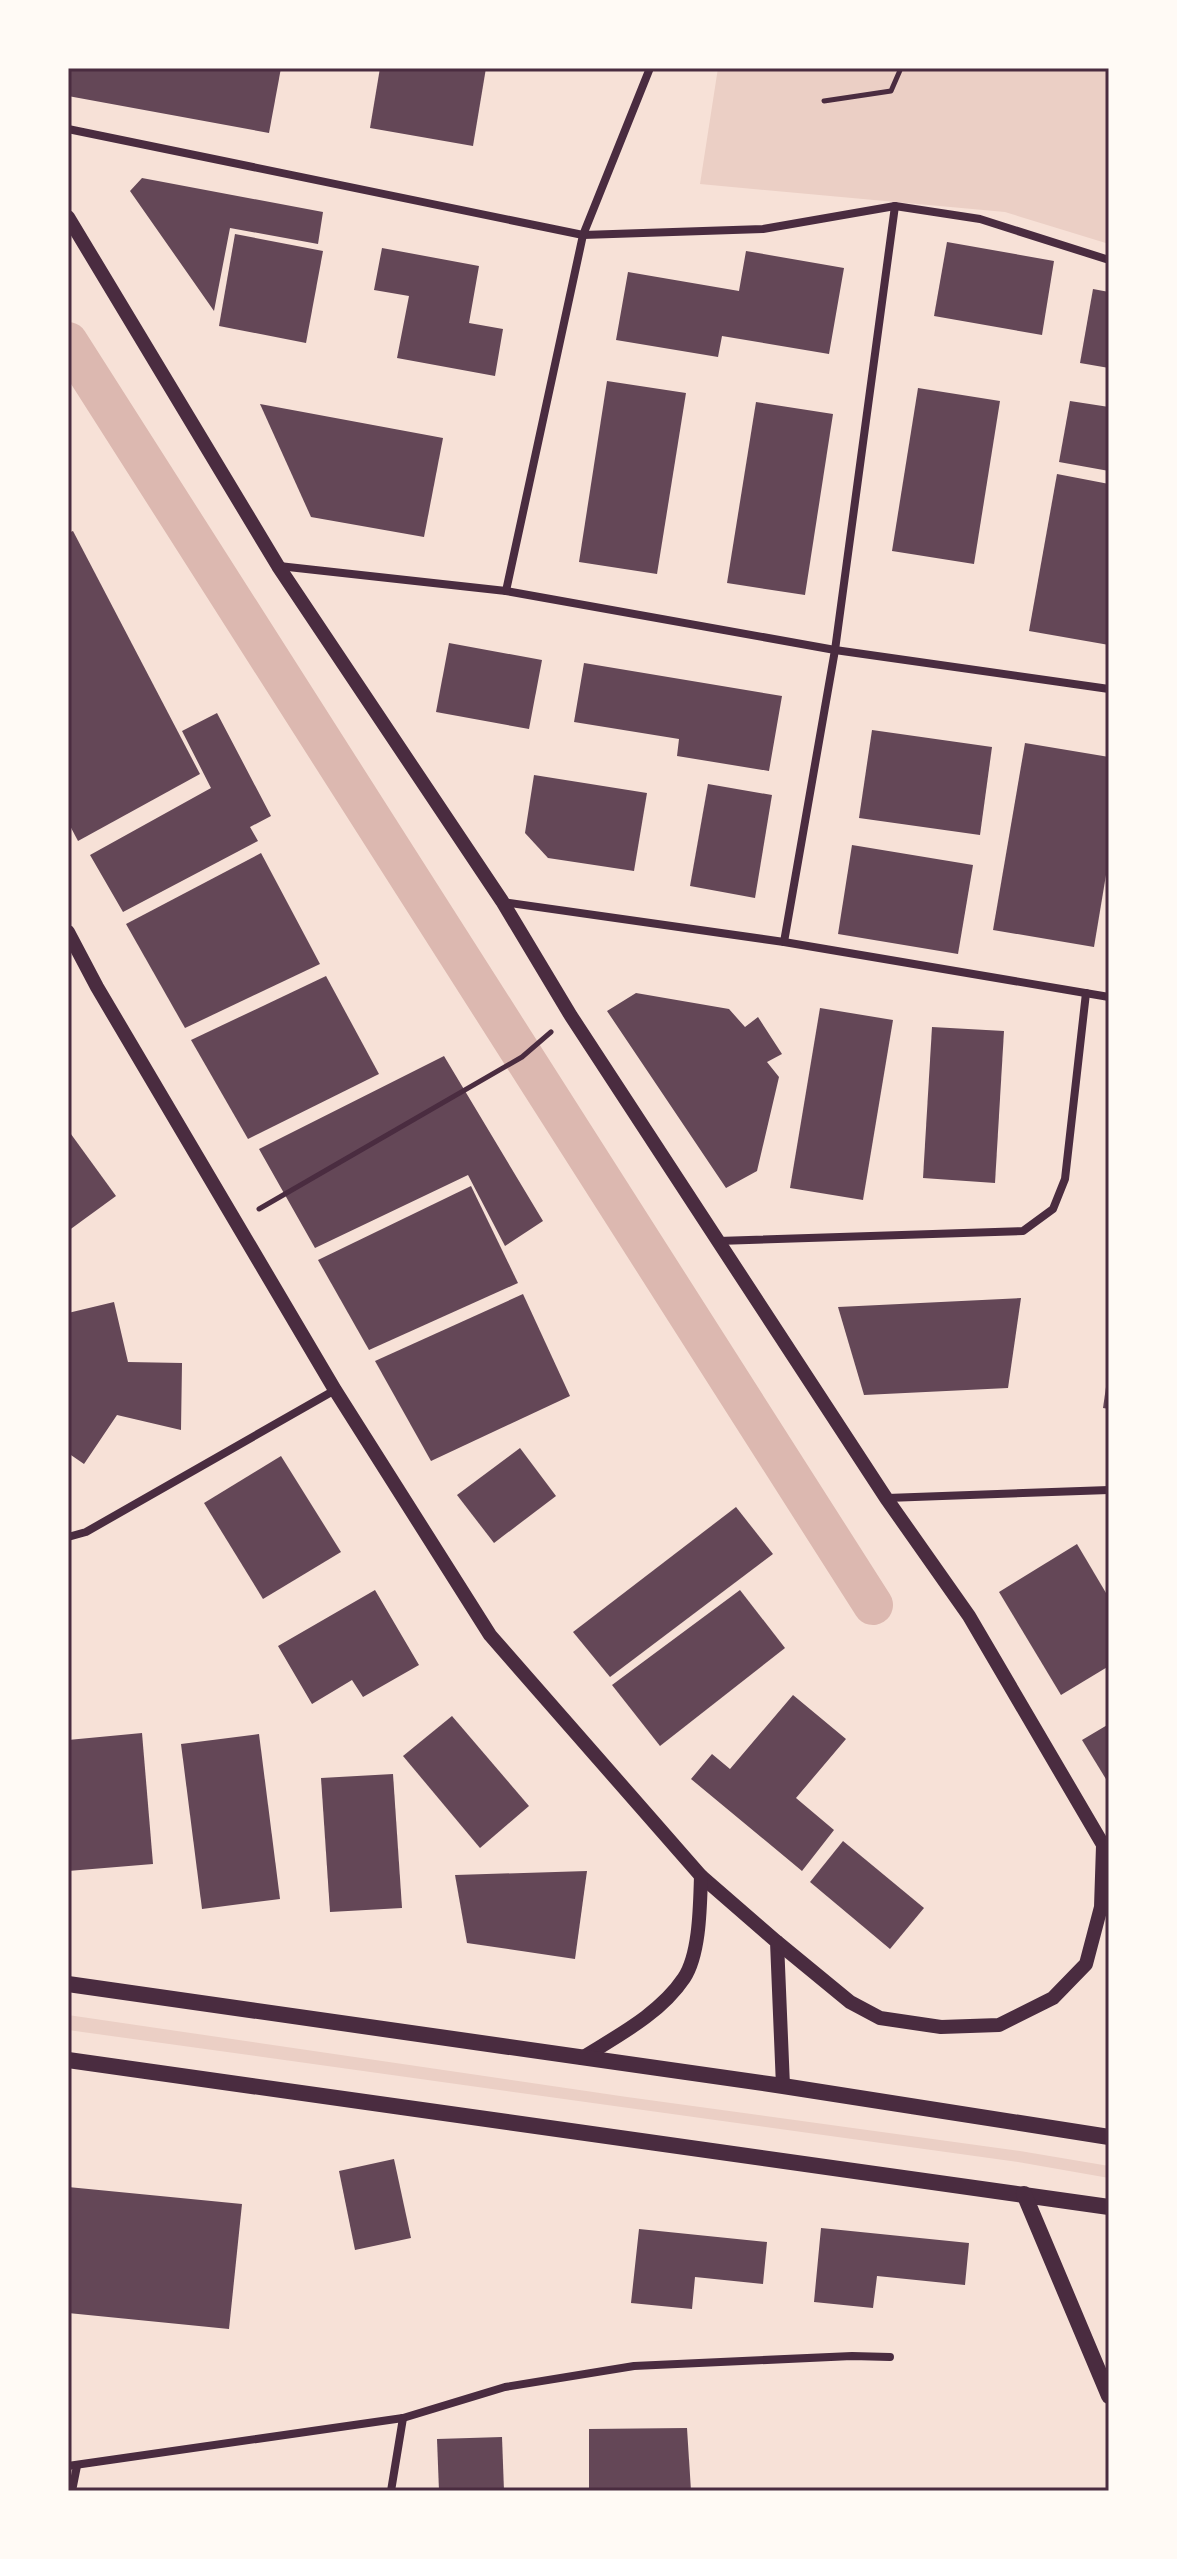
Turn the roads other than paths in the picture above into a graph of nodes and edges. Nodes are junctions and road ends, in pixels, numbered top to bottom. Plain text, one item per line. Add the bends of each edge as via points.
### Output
1 (650, 68) edge
2 (68, 129) edge
3 (895, 206) junction
4 (68, 217) edge
5 (583, 235) junction
6 (1109, 260) edge
7 (278, 566) junction
8 (506, 591) junction
9 (835, 650) junction
10 (1109, 689) edge
11 (502, 901) junction
12 (68, 932) edge
13 (784, 942) junction
14 (1086, 993) junction
15 (1109, 997) edge
16 (718, 1241) junction
17 (335, 1390) junction
18 (1109, 1490) edge
19 (886, 1498) junction
20 (68, 1537) edge
21 (1106, 1850) edge
22 (701, 1876) junction
23 (777, 1942) junction
24 (68, 1984) edge
25 (582, 2058) junction
26 (68, 2060) edge
27 (783, 2086) junction
28 (1109, 2137) edge
29 (1024, 2194) junction
30 (1109, 2207) edge
31 (890, 2357) dead end
32 (1109, 2396) edge
33 (403, 2418) junction
34 (72, 2466) edge
35 (72, 2491) edge
36 (391, 2491) edge

1 - 5 street
2 - 5 street
3 - 5 street via 763,229
3 - 6 street via 980,219
3 - 9 street
4 - 7 street
5 - 8 street
7 - 8 street
7 - 11 street
8 - 9 street
9 - 10 street
9 - 13 street
11 - 13 street
11 - 16 street
12 - 17 street
13 - 14 street
14 - 15 street
14 - 16 street via 1065,1179 1053,1209 1023,1231
16 - 19 street
17 - 20 street via 86,1532
17 - 22 street via 490,1635
18 - 19 street
19 - 21 street via 969,1616
21 - 23 street via 1101,1907 1086,1964 1053,1998 999,2025 941,2027 880,2018 850,2002
22 - 23 street
22 - 25 street via 699,1930 685,1977 660,2005
23 - 27 street
24 - 25 main road
25 - 27 main road
26 - 29 main road
27 - 28 main road
29 - 30 main road
29 - 32 main road
31 - 33 street via 634,2366 505,2387
33 - 34 street
33 - 36 street
34 - 35 street

